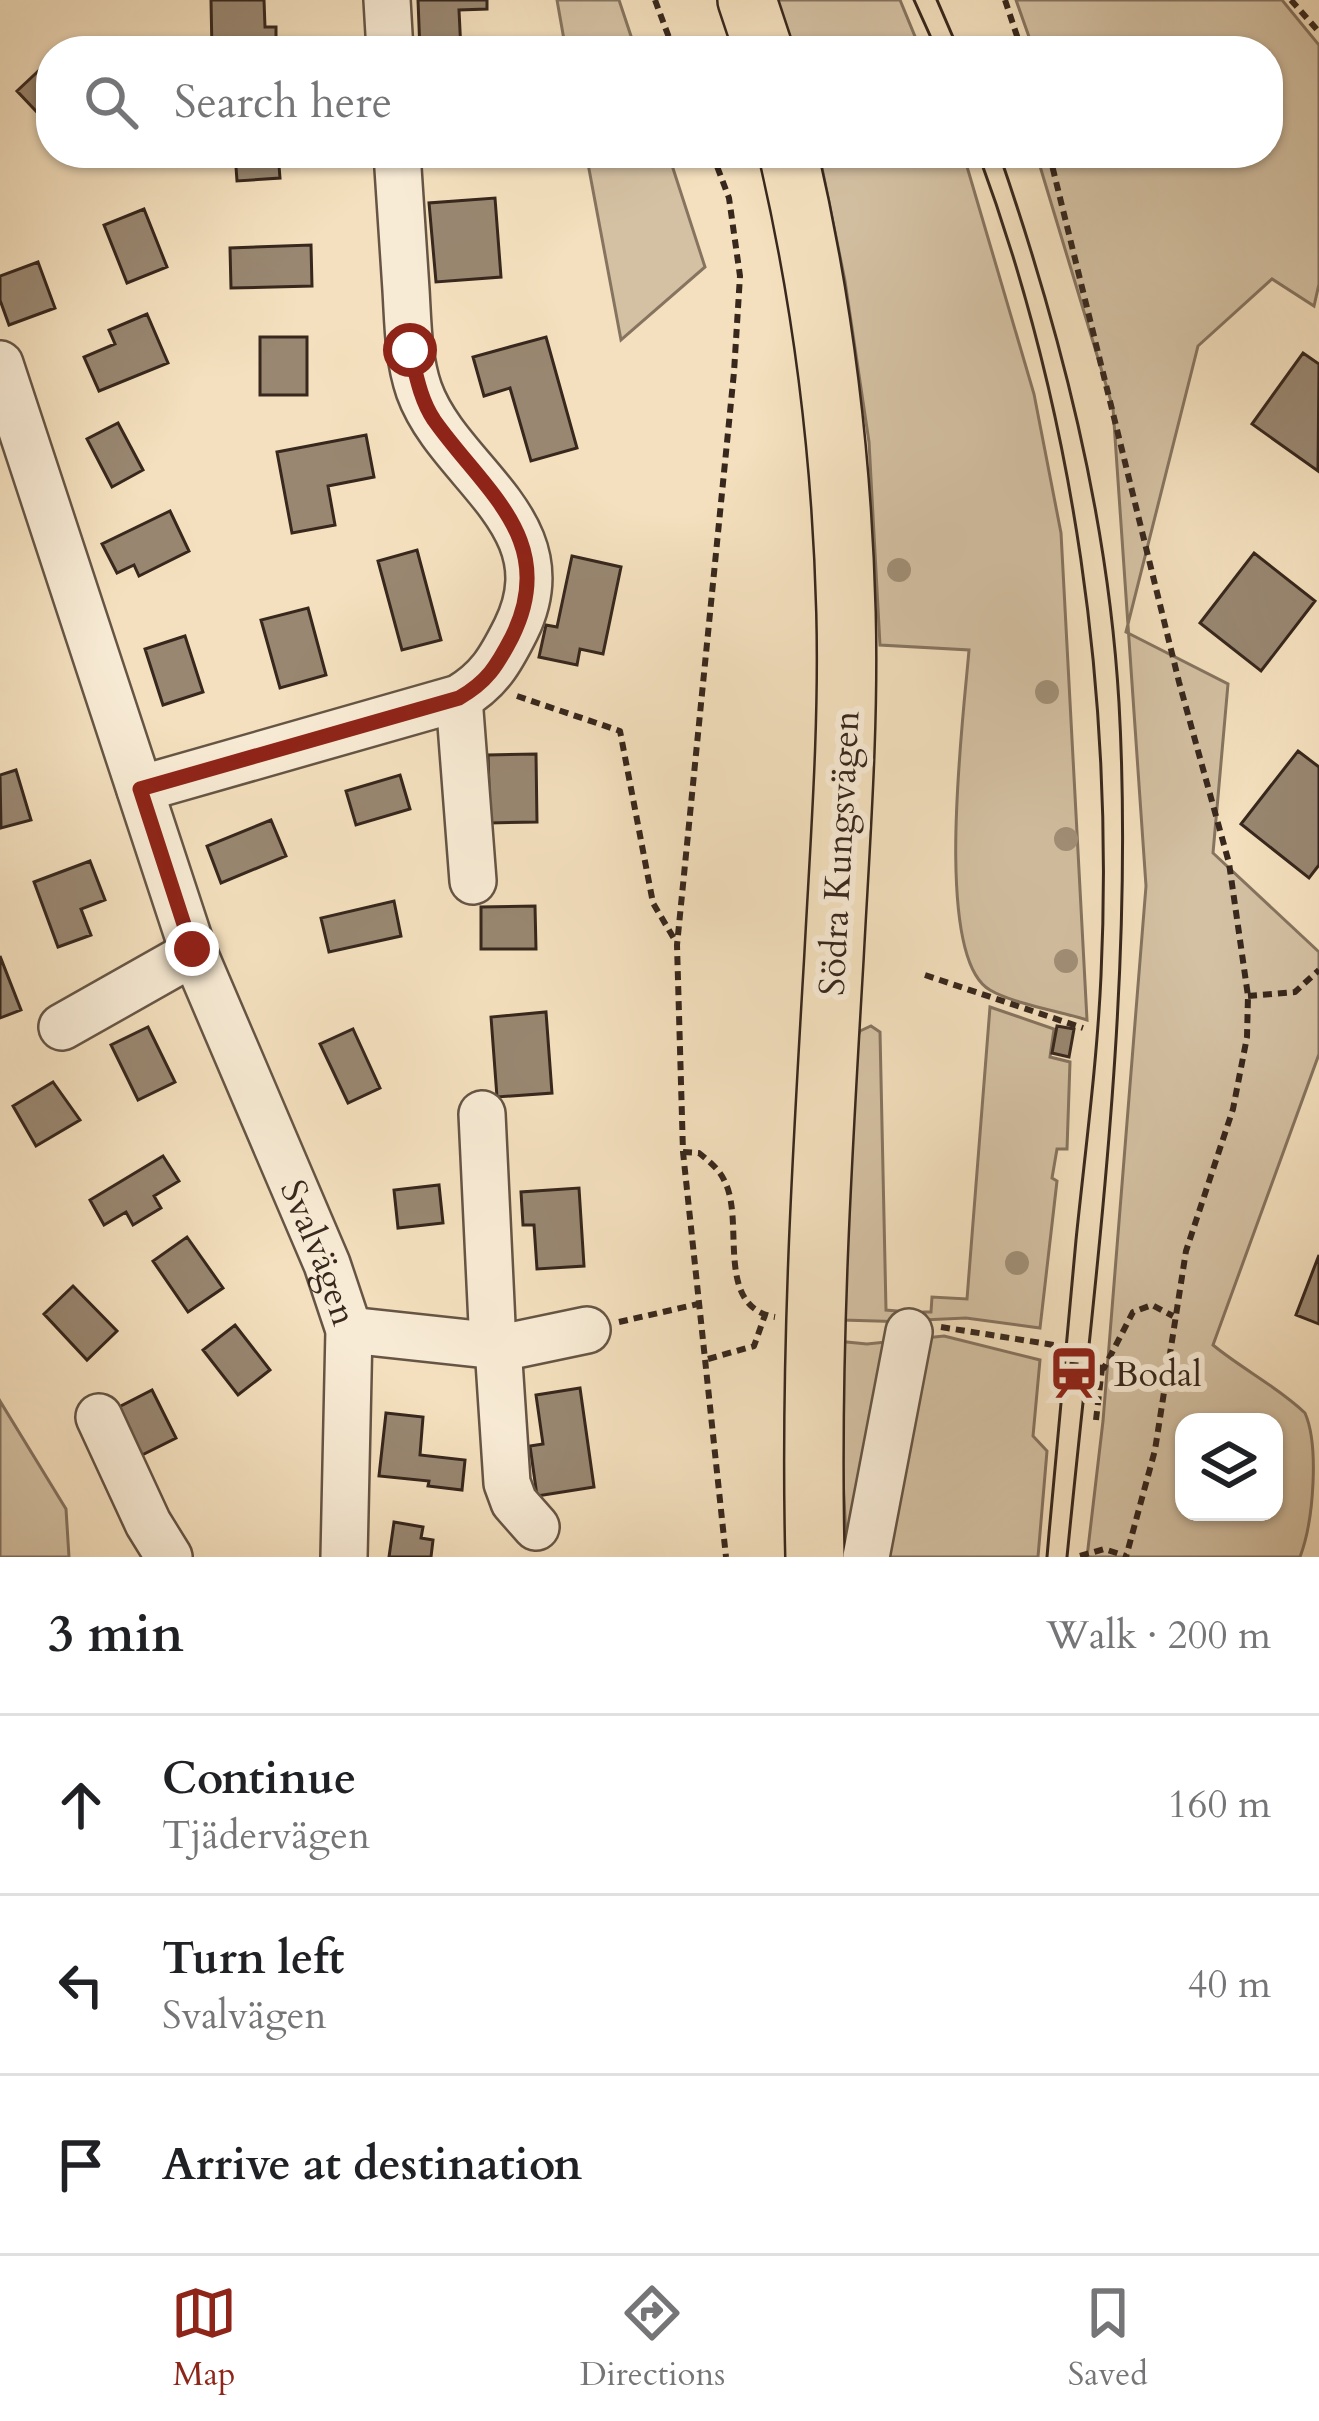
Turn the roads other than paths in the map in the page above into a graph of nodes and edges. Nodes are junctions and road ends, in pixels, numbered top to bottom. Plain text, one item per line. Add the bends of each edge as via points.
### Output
1 (387, 0) edge
2 (747, 0) edge
3 (389, 36) edge
4 (759, 36) edge
5 (398, 168) edge
6 (791, 168) edge
7 (0, 364) edge
8 (471, 691) junction
9 (140, 789) junction
10 (473, 881) dead end
11 (194, 953) junction
12 (62, 1027) dead end
13 (482, 1114) dead end
14 (349, 1330) junction
15 (587, 1330) road end
16 (909, 1332) road end
17 (495, 1346) junction
18 (99, 1417) dead end
19 (536, 1527) dead end
20 (169, 1557) edge
21 (344, 1557) edge
22 (815, 1557) edge
23 (866, 1557) edge

1 - 3 street
2 - 4 main road
5 - 8 street via 419,389 432,417 511,515 524,548 528,583 519,622
6 - 22 main road, Södra Kungsvägen via 820,308 846,612 814,1303
7 - 9 street, Svalvägen
8 - 9 street
8 - 10 street
9 - 11 street, Svalvägen
11 - 12 street
11 - 14 street, Svalvägen
13 - 17 street
14 - 17 street, Svalvägen
14 - 21 street
15 - 17 street, Svalvägen
16 - 23 street
17 - 19 street via 505,1471 514,1502
18 - 20 street

